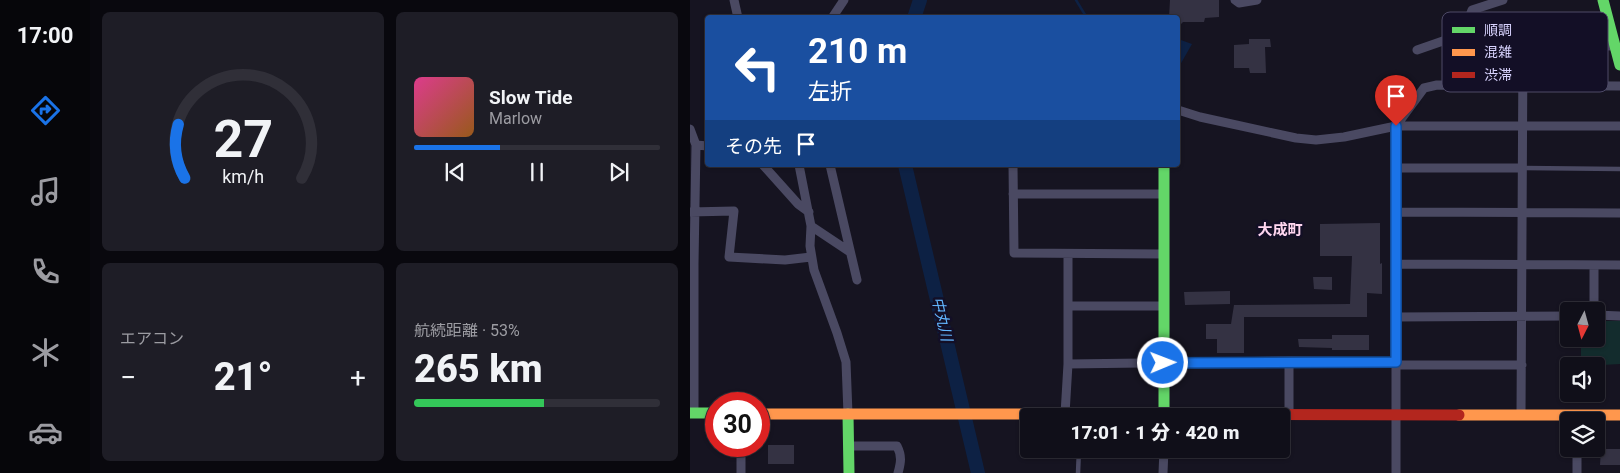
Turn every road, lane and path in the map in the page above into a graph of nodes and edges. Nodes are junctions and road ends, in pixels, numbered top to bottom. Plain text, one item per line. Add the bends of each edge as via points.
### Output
1 (734, 0) edge
2 (844, 0) edge
3 (1235, 0) edge
4 (1257, 0) edge
5 (1503, 0) edge
6 (1471, 12) edge
7 (737, 15) edge
8 (834, 15) edge
9 (1608, 19) edge
10 (1442, 41) edge
11 (1608, 46) edge
12 (1615, 46) junction
13 (1416, 50) dead end
14 (1620, 65) edge
15 (1442, 86) edge
16 (1522, 92) edge
17 (1180, 111) edge
18 (1396, 126) junction
19 (1522, 126) junction
20 (1620, 126) edge
21 (690, 129) edge
22 (696, 145) junction
23 (705, 146) edge
24 (765, 167) edge
25 (799, 167) edge
26 (830, 167) edge
27 (1013, 167) edge
28 (1164, 167) edge
29 (1396, 168) junction
30 (1522, 168) junction
31 (1620, 169) edge
32 (693, 179) edge
33 (1013, 194) junction
34 (1164, 194) junction
35 (692, 211) edge
36 (808, 212) junction
37 (1396, 212) junction
38 (1522, 213) junction
39 (1620, 213) edge
40 (811, 226) junction
41 (850, 252) junction
42 (1068, 254) junction
43 (1164, 254) junction
44 (811, 257) junction
45 (692, 264) edge
46 (1396, 264) junction
47 (1522, 264) junction
48 (1594, 265) junction
49 (1620, 265) edge
50 (857, 280) dead end
51 (1594, 302) edge
52 (1069, 306) junction
53 (1164, 306) junction
54 (1605, 315) edge
55 (1522, 316) junction
56 (1560, 316) edge
57 (1620, 316) edge
58 (1396, 317) junction
59 (692, 330) edge
60 (1289, 361) junction
61 (1163, 363) junction
62 (1396, 363) junction
63 (1068, 364) junction
64 (1522, 365) junction
65 (1065, 408) edge
66 (1164, 408) edge
67 (1288, 408) edge
68 (692, 413) edge
69 (705, 413) edge
70 (770, 414) edge
71 (848, 414) junction
72 (1020, 414) edge
73 (1290, 414) edge
74 (1396, 414) junction
75 (1620, 414) edge
76 (1522, 415) junction
77 (1605, 415) edge
78 (1560, 417) edge
79 (849, 446) junction
80 (741, 457) edge
81 (1577, 457) edge
82 (1079, 458) edge
83 (1164, 458) edge
84 (741, 473) edge
85 (849, 473) edge
86 (898, 473) edge
87 (1078, 473) edge
88 (1164, 473) edge
89 (1396, 473) edge
90 (1577, 473) edge

1 - 7 street
2 - 8 street
3 - 4 street via 1239,3
5 - 6 street
9 - 12 street
10 - 13 street
11 - 12 street
12 - 14 street
15 - 18 street via 1424,88
16 - 19 street
17 - 18 street via 1316,140
18 - 19 street
18 - 29 street
19 - 20 street
19 - 30 street
21 - 22 street
22 - 23 street
22 - 32 street
24 - 36 street
25 - 36 street
26 - 41 street
27 - 33 street
28 - 34 street
29 - 30 street
29 - 37 street
30 - 31 lane
30 - 38 street
32 - 35 street
33 - 34 street
33 - 42 street via 1014,253
34 - 43 street
35 - 44 street via 734,211 729,257 785,260
35 - 45 street
36 - 40 street
37 - 38 street
37 - 46 street
38 - 39 street
38 - 47 street
40 - 41 street
40 - 44 street
41 - 50 street
42 - 43 street
42 - 52 street
43 - 53 street
44 - 71 street via 846,362
45 - 59 street
46 - 47 street
46 - 58 street
47 - 48 street
47 - 55 street
48 - 49 street
48 - 51 street
52 - 53 street
52 - 63 street
53 - 61 street
54 - 57 street
55 - 56 street
55 - 58 street
55 - 64 street
58 - 62 street
59 - 68 street
60 - 61 street
60 - 62 street
60 - 67 street
61 - 63 street
61 - 66 street
62 - 64 street
62 - 74 street
63 - 65 street
64 - 76 street
68 - 69 street
70 - 71 street
71 - 72 street
71 - 79 street
73 - 74 street
74 - 76 street
74 - 89 street
75 - 77 street
76 - 78 street
79 - 85 street
79 - 86 street via 897,446 901,453
80 - 84 street
81 - 90 street
82 - 87 lane
83 - 88 street

